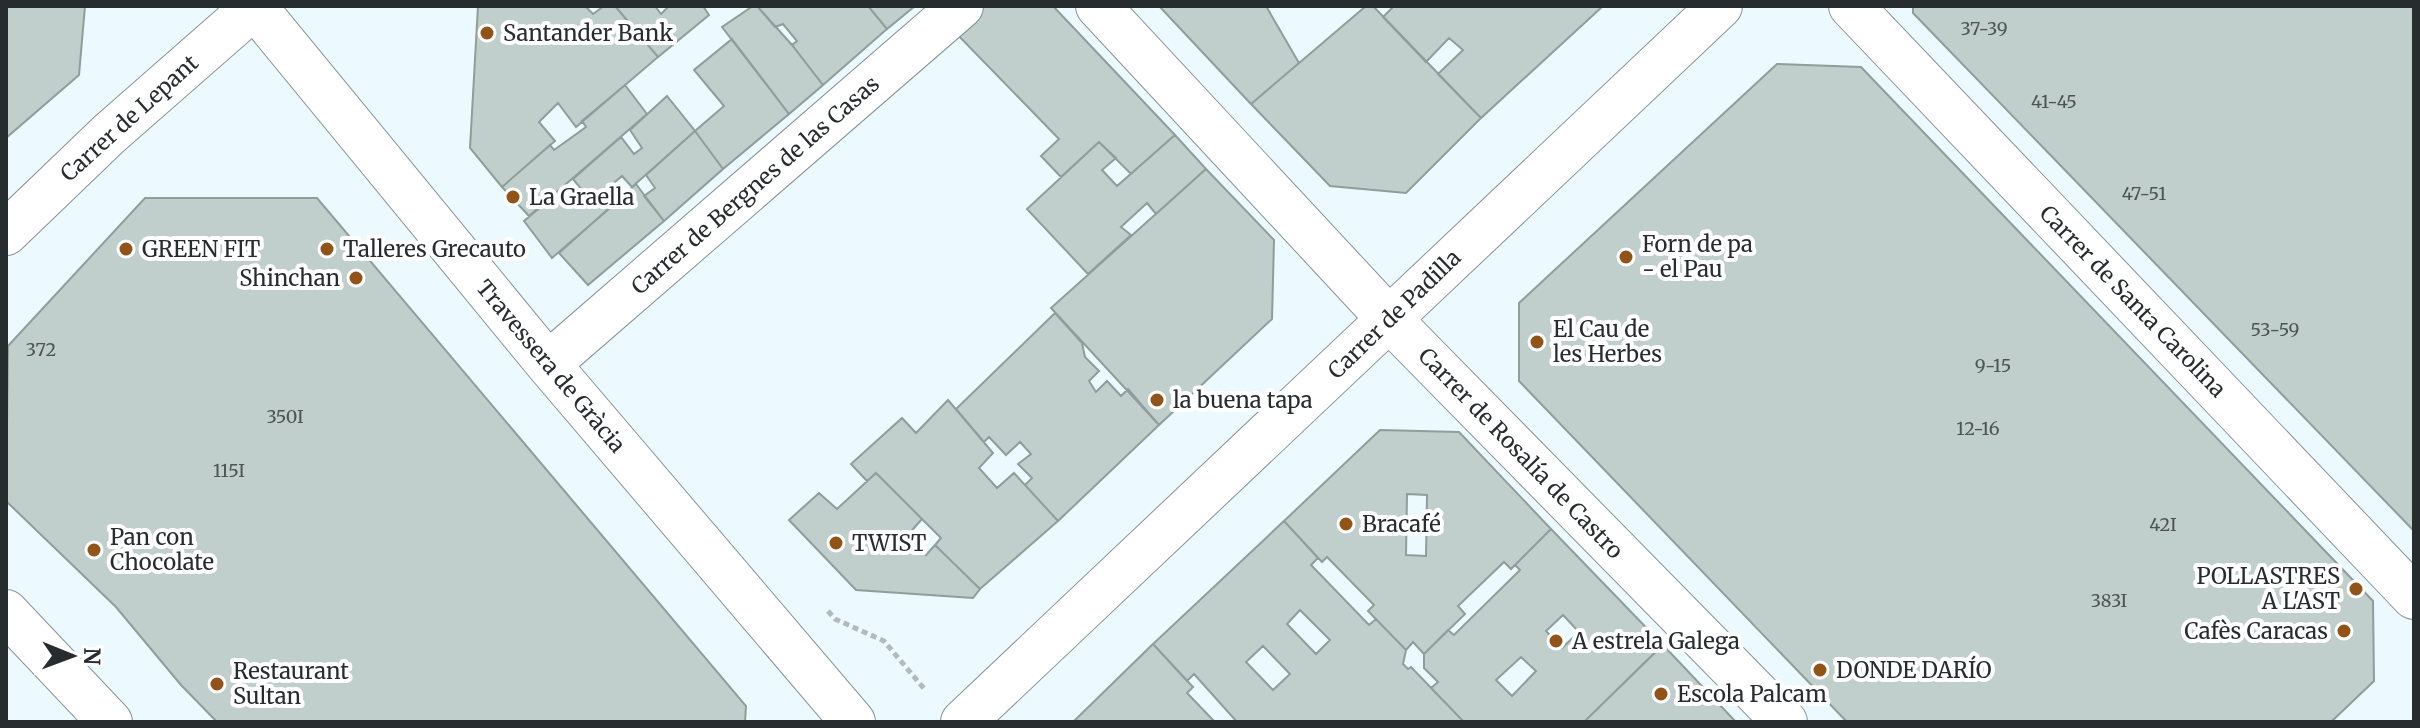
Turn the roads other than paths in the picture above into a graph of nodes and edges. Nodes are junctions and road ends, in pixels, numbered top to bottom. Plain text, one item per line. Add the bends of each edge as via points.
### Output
1 (254, 6) edge
2 (961, 6) edge
3 (1098, 6) edge
4 (1720, 6) edge
5 (1851, 6) edge
6 (6, 233) edge
7 (1389, 319) junction
8 (548, 364) junction
9 (2414, 597) edge
10 (6, 612) edge
11 (948, 710) edge
12 (110, 722) edge
13 (853, 722) edge
14 (1785, 722) edge

1 - 6 street, Carrer de Lepant
1 - 8 street, Travessera de Gràcia
2 - 8 street, Carrer de Bergnes de las Casas
3 - 7 street, Carrer de Rosalía de Castro
4 - 7 street, Carrer de Padilla
5 - 9 street, Carrer de Santa Carolina
7 - 11 street, Carrer de Padilla
7 - 14 street, Carrer de Rosalía de Castro
8 - 13 street, Travessera de Gràcia
10 - 12 street

